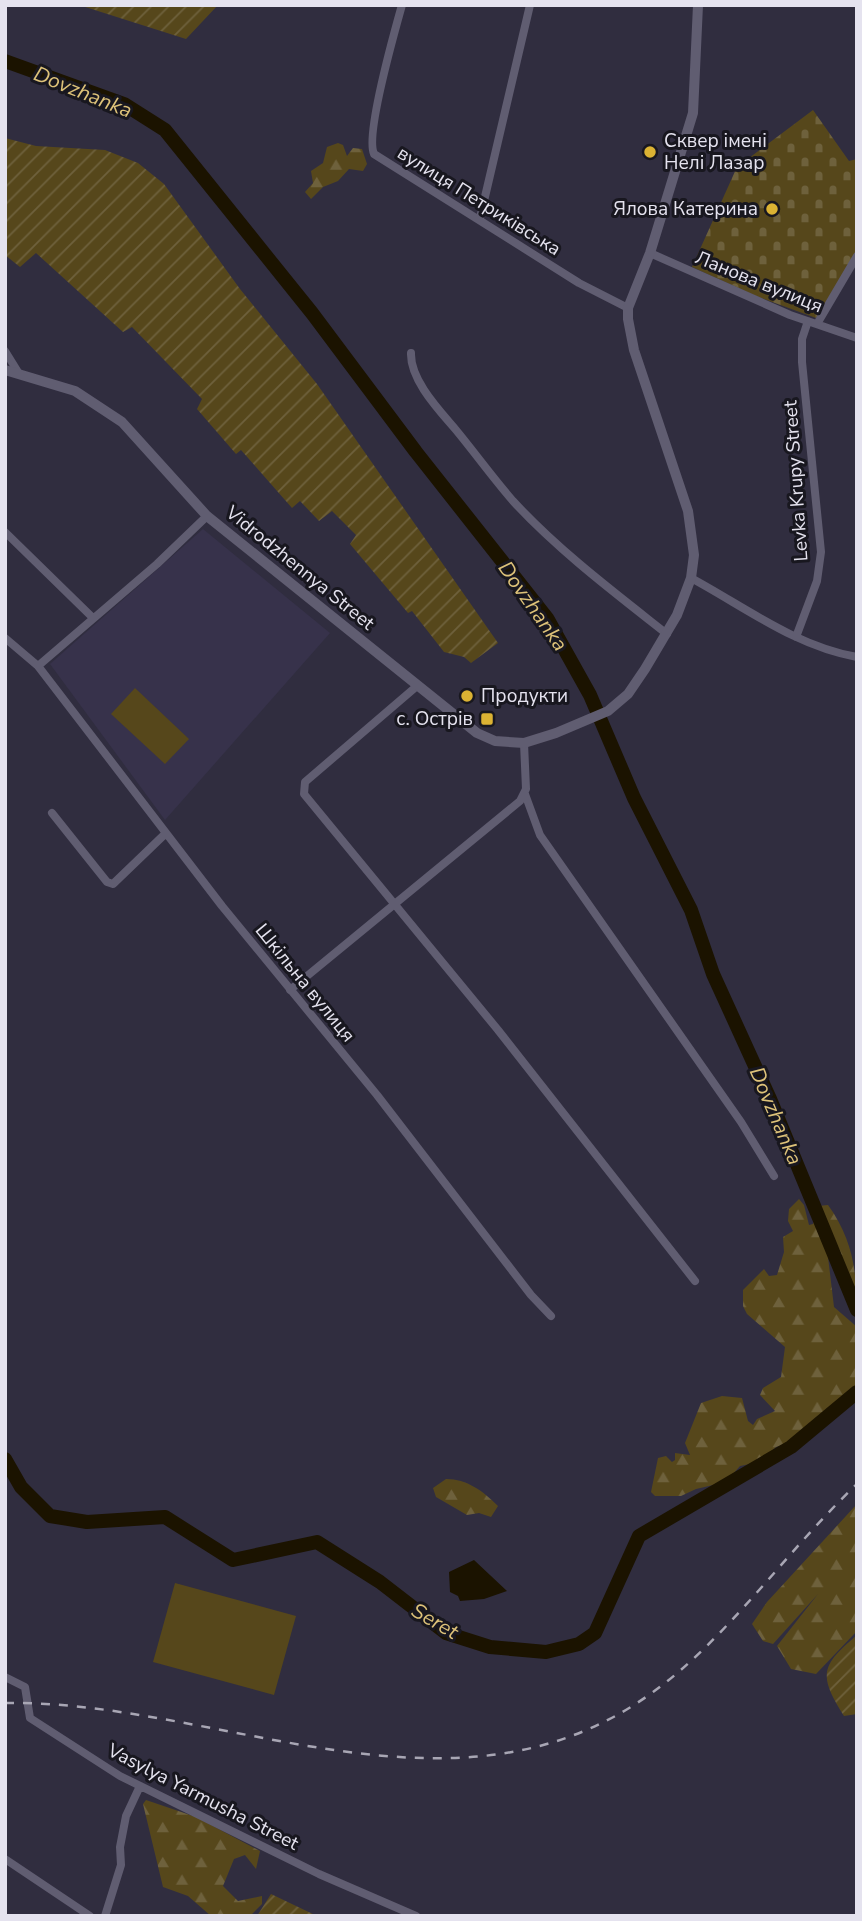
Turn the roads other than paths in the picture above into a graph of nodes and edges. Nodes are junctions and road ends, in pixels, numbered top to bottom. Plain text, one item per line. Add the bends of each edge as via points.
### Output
1 (402, 5) edge
2 (530, 5) edge
3 (695, 6) edge
4 (480, 218) junction
5 (650, 253) junction
6 (857, 256) edge
7 (628, 308) junction
8 (808, 321) junction
9 (817, 324) junction
10 (857, 338) edge
11 (5, 351) edge
12 (411, 353) dead end
13 (5, 370) edge
14 (18, 372) junction
15 (207, 516) junction
16 (5, 532) edge
17 (691, 578) junction
18 (92, 617) junction
19 (667, 634) junction
20 (796, 637) junction
21 (5, 638) edge
22 (857, 657) edge
23 (38, 666) junction
24 (417, 686) junction
25 (524, 743) junction
26 (526, 794) junction
27 (52, 813) dead end
28 (165, 834) junction
29 (394, 904) junction
30 (290, 990) junction
31 (774, 1176) dead end
32 (695, 1281) dead end
33 (551, 1316) dead end
34 (5, 1677) edge
35 (140, 1786) junction
36 (5, 1859) edge
37 (90, 1916) edge
38 (105, 1916) edge
39 (416, 1916) edge

1 - 4 street, вулиця Петриківська via 371,148
2 - 4 street
3 - 5 street via 696,99
4 - 7 street, вулиця Петриківська via 579,284
5 - 7 street
5 - 8 street, Ланова вулиця
6 - 9 street
7 - 17 street, Vidrodzhennya Street via 634,350 688,511 694,555
8 - 9 street, Ланова вулиця
8 - 20 street, Levka Krupy Street via 802,362 821,552 817,581
9 - 10 street, Ланова вулиця
11 - 14 street
12 - 19 street via 410,365 423,385 513,501
13 - 14 street, Vidrodzhennya Street
14 - 15 street, Vidrodzhennya Street via 75,391 99,405 121,422
15 - 18 street
15 - 24 street, Vidrodzhennya Street
16 - 18 street
17 - 19 street, Vidrodzhennya Street
17 - 20 street
18 - 23 street
19 - 25 street, Vidrodzhennya Street via 628,694 608,711
20 - 22 street
21 - 23 street, Шкільна вулиця
23 - 28 street, Шкільна вулиця
24 - 25 street, Vidrodzhennya Street via 477,733 495,741
24 - 29 street via 303,788
25 - 26 street
26 - 29 street
26 - 31 street via 540,835
27 - 28 street via 113,884
28 - 30 street, Шкільна вулиця
29 - 30 street
29 - 32 street
30 - 33 street, Шкільна вулиця
34 - 35 street, Vasylya Yarmusha Street via 25,1687 30,1718
35 - 38 street via 126,1816 121,1865
35 - 39 street, Vasylya Yarmusha Street
36 - 37 street

